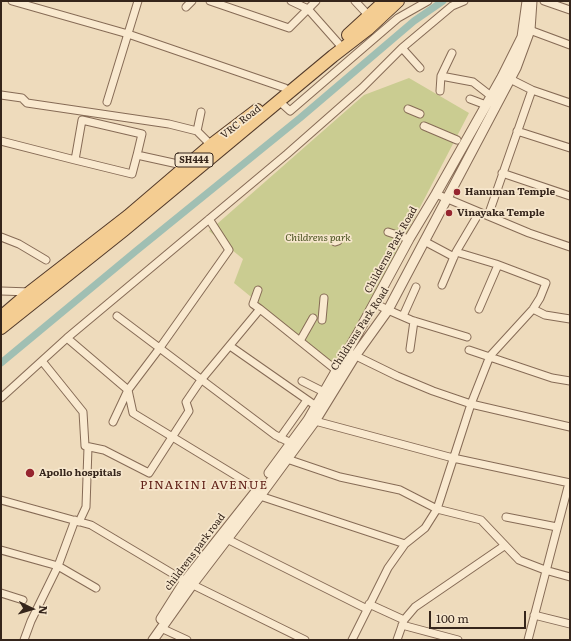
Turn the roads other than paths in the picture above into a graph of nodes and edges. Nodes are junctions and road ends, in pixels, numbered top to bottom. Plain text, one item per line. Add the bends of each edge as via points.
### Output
1 (12, 1) edge
2 (138, 1) edge
3 (192, 1) edge
4 (291, 1) edge
5 (316, 1) edge
6 (355, 1) edge
7 (385, 1) edge
8 (398, 1) edge
9 (428, 1) edge
10 (464, 1) edge
11 (527, 1) edge
12 (532, 1) edge
13 (544, 1) edge
14 (214, 2) edge
15 (556, 3) edge
16 (186, 7) dead end
17 (308, 9) junction
18 (570, 10) edge
19 (369, 16) junction
20 (526, 29) junction
21 (128, 34) junction
22 (340, 44) junction
23 (570, 45) edge
24 (402, 48) junction
25 (452, 53) dead end
26 (420, 68) dead end
27 (441, 76) junction
28 (510, 79) junction
29 (285, 88) junction
30 (532, 90) junction
31 (440, 91) dead end
32 (1, 95) edge
33 (491, 96) junction
34 (470, 99) dead end
35 (107, 102) dead end
36 (280, 102) junction
37 (570, 103) edge
38 (486, 105) junction
39 (408, 109) dead end
40 (201, 112) dead end
41 (420, 114) dead end
42 (424, 126) dead end
43 (196, 131) junction
44 (517, 131) junction
45 (457, 140) dead end
46 (1, 141) edge
47 (211, 145) junction
48 (570, 148) edge
49 (138, 155) junction
50 (75, 160) junction
51 (187, 166) junction
52 (502, 173) junction
53 (436, 194) junction
54 (570, 196) edge
55 (446, 198) junction
56 (479, 213) junction
57 (488, 216) junction
58 (209, 219) junction
59 (388, 232) dead end
60 (1, 237) edge
61 (409, 239) junction
62 (424, 241) junction
63 (570, 247) edge
64 (455, 255) junction
65 (46, 260) dead end
66 (498, 265) junction
67 (442, 285) dead end
68 (416, 287) dead end
69 (258, 290) dead end
70 (1, 291) edge
71 (33, 296) junction
72 (324, 298) dead end
73 (374, 303) junction
74 (260, 309) junction
75 (479, 309) dead end
76 (533, 309) junction
77 (388, 310) junction
78 (117, 316) dead end
79 (403, 316) junction
80 (1, 317) edge
81 (313, 318) dead end
82 (570, 319) edge
83 (322, 320) dead end
84 (414, 321) junction
85 (1, 328) edge
86 (467, 337) dead end
87 (67, 338) junction
88 (300, 341) junction
89 (230, 346) junction
90 (159, 349) junction
91 (410, 349) dead end
92 (469, 350) dead end
93 (351, 354) junction
94 (490, 356) junction
95 (42, 361) junction
96 (336, 370) junction
97 (201, 380) junction
98 (302, 381) dead end
99 (570, 381) edge
100 (128, 390) junction
101 (324, 392) junction
102 (1, 398) edge
103 (307, 400) junction
104 (471, 404) junction
105 (316, 406) junction
106 (315, 421) junction
107 (112, 422) dead end
108 (570, 427) edge
109 (172, 437) junction
110 (280, 438) junction
111 (291, 443) junction
112 (88, 447) junction
113 (453, 458) junction
114 (287, 459) junction
115 (569, 483) edge
116 (259, 492) junction
117 (250, 498) joint
118 (1, 500) edge
119 (437, 509) junction
120 (506, 518) dead end
121 (77, 521) junction
122 (236, 522) junction
123 (557, 527) junction
124 (227, 538) junction
125 (405, 544) junction
126 (504, 546) junction
127 (1, 550) edge
128 (58, 566) junction
129 (545, 570) junction
130 (570, 577) edge
131 (188, 583) junction
132 (96, 588) dead end
133 (1, 593) edge
134 (23, 600) dead end
135 (368, 606) junction
136 (534, 615) junction
137 (403, 623) junction
138 (570, 624) edge
139 (161, 628) junction
140 (24, 640) edge
141 (147, 640) edge
142 (153, 640) edge
143 (187, 640) edge
144 (305, 640) edge
145 (352, 640) edge
146 (397, 640) edge
147 (458, 640) edge
148 (528, 640) edge

1 - 21 street
2 - 21 street
3 - 16 street
4 - 17 street
5 - 17 street
6 - 19 street
7 - 19 main road, VRC Road / SH444
8 - 36 main road, SH444
9 - 36 street via 398,18 290,111
10 - 24 street via 452,6
11 - 20 street, Childerns Park Road
12 - 20 street, Childrens Park Road
13 - 15 street
14 - 17 street via 289,28
15 - 18 street
17 - 22 street
19 - 22 main road, VRC Road / SH444
20 - 23 street
20 - 28 street, Childrens Park Road via 516,68
20 - 33 street, Childerns Park Road
21 - 29 street
21 - 35 street
22 - 29 main road, VRC Road / SH444
24 - 26 street
24 - 58 street via 356,93
25 - 27 street
27 - 31 street
27 - 33 street via 473,82
28 - 30 street
28 - 55 street, Childrens Park Road
29 - 47 main road, VRC Road / SH444
30 - 37 street
30 - 44 street
32 - 43 street via 22,98 27,103 154,122
33 - 38 street, Childerns Park Road
34 - 38 street
36 - 71 main road, SH444
38 - 53 street, Childerns Park Road
39 - 41 street
40 - 43 street
42 - 45 street
43 - 47 street
44 - 48 street
44 - 52 street
46 - 50 street
47 - 51 main road, VRC Road / SH444
49 - 50 street via 132,174
49 - 50 street via 142,134 82,120
49 - 51 street
51 - 71 main road, VRC Road / SH444
52 - 54 street
52 - 57 street
53 - 55 street
53 - 61 street, Childerns Park Road
55 - 56 street
55 - 62 street, Childrens Park Road
56 - 57 street
56 - 64 street
57 - 63 street via 529,234
58 - 87 street
58 - 90 street via 229,250
59 - 61 street
60 - 65 street
61 - 73 street, Childerns Park Road
62 - 64 street
62 - 77 street, Childrens Park Road
64 - 66 street
64 - 67 street
66 - 75 street
66 - 76 street via 546,283
68 - 79 street
69 - 74 street via 253,304
70 - 71 street
71 - 80 main road, VRC Road / SH444
71 - 85 main road, SH444
72 - 83 street
73 - 77 street
73 - 93 street, Childerns Park Road
74 - 88 street
74 - 89 street
76 - 82 street via 545,315
76 - 94 street
77 - 79 street
77 - 93 street, Childrens Park Road
78 - 90 street
79 - 84 street
81 - 88 street
84 - 86 street
84 - 91 street
87 - 95 street
87 - 100 street
88 - 96 street
89 - 97 street
89 - 103 street
90 - 97 street
90 - 100 street
92 - 94 street
93 - 96 street, Childerns Park Road
93 - 104 street via 397,376
93 - 106 street, Childrens Park Road
94 - 99 street via 552,378
94 - 104 street
95 - 102 street
95 - 112 street via 84,412 85,446
96 - 101 street, Childerns Park Road
97 - 109 street via 186,402 189,411
97 - 110 street
98 - 101 street
100 - 107 street
100 - 109 street via 133,413
101 - 105 street, Childerns Park Road
103 - 105 street
103 - 110 street
104 - 108 street
104 - 113 street
105 - 111 street, Childerns Park Road
106 - 113 street
106 - 114 street, Childrens Park Road
109 - 112 street via 149,473 104,450
109 - 116 street
110 - 111 street
111 - 116 street, Childerns Park Road
112 - 121 street via 86,507
113 - 115 street
113 - 119 street
114 - 116 street, Childrens Park Road
114 - 119 street via 340,477 400,490
115 - 123 street
116 - 117 street, Childerns Park Road
116 - 122 street, Childrens Park Road
116 - 125 street
117 - 122 street, childrens park road
118 - 121 street
119 - 125 street via 425,528
119 - 126 street via 481,520
120 - 123 street
121 - 128 street
121 - 131 street via 91,525
122 - 124 street, Childrens Park Road
122 - 131 street, childrens park road
123 - 129 street
124 - 131 street, Childrens Park Road
124 - 135 street
125 - 135 street via 388,568
126 - 129 street via 519,560
126 - 137 street via 415,607
127 - 128 street
128 - 132 street
128 - 140 street
129 - 130 street
129 - 136 street
131 - 139 street, Childrens Park Road
131 - 141 street, childrens park road
131 - 144 street
133 - 134 street
135 - 137 street
135 - 145 street
136 - 138 street
136 - 148 street
137 - 146 street
137 - 147 street
139 - 142 street, Childrens Park Road
139 - 143 street

